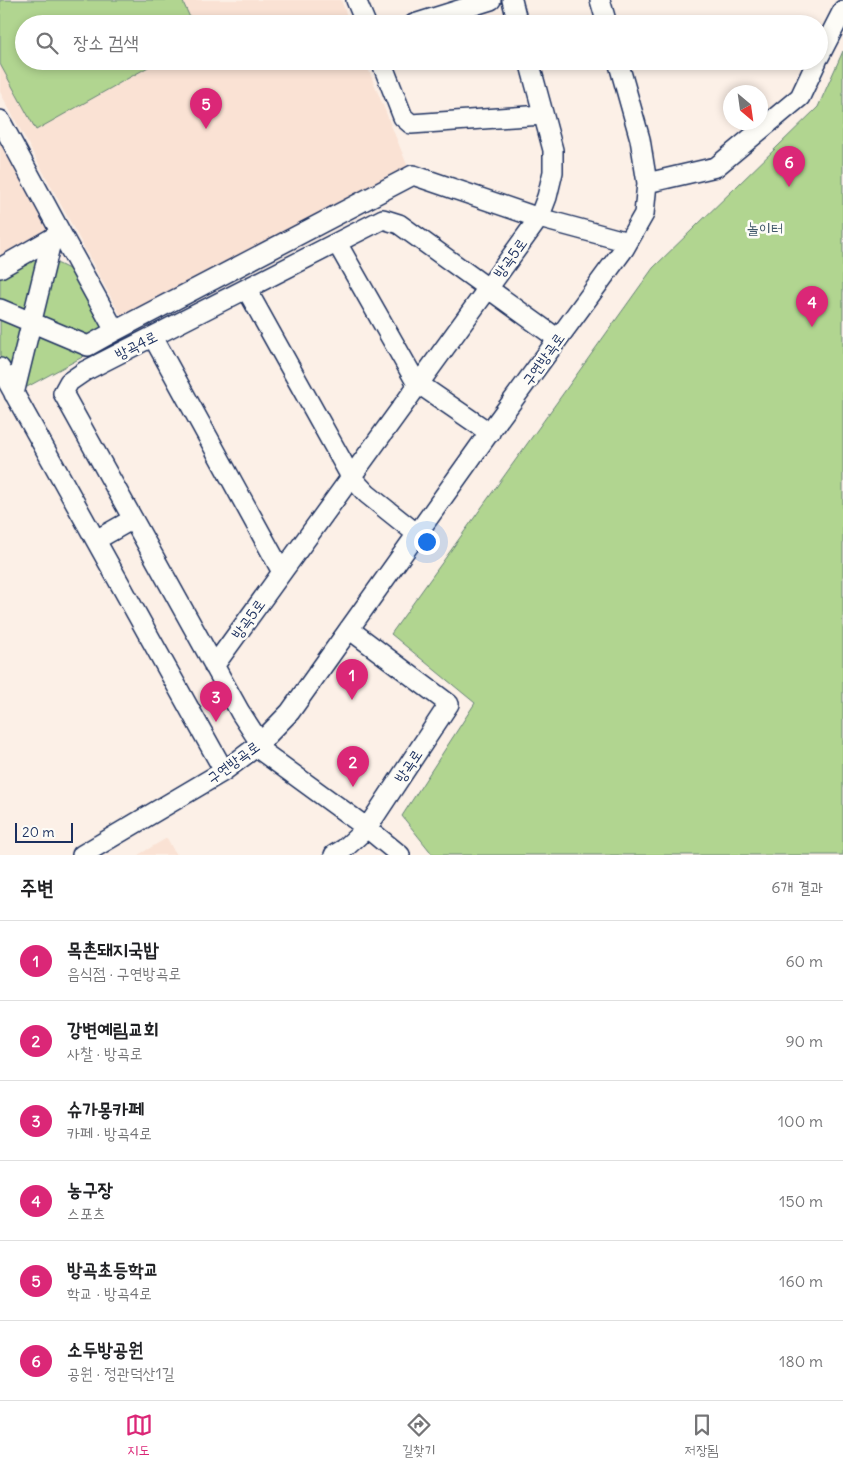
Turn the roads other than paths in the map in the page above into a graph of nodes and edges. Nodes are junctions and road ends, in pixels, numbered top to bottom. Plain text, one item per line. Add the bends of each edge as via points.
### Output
1 (356, 0) edge
2 (491, 0) edge
3 (512, 0) edge
4 (600, 0) edge
5 (843, 10) edge
6 (362, 15) edge
7 (443, 15) edge
8 (516, 15) edge
9 (604, 15) edge
10 (828, 40) edge
11 (385, 70) edge
12 (531, 70) edge
13 (621, 70) edge
14 (813, 70) edge
15 (543, 115) junction
16 (0, 120) edge
17 (647, 183) junction
18 (539, 218) junction
19 (56, 235) junction
20 (628, 242) junction
21 (337, 243) junction
22 (0, 268) edge
23 (487, 289) junction
24 (247, 290) junction
25 (0, 309) edge
26 (31, 322) junction
27 (115, 331) junction
28 (153, 337) junction
29 (558, 339) junction
30 (0, 368) edge
31 (418, 384) junction
32 (14, 394) junction
33 (490, 433) junction
34 (351, 477) junction
35 (133, 519) junction
36 (417, 534) junction
37 (96, 540) junction
38 (282, 572) junction
39 (349, 629) junction
40 (214, 666) junction
41 (258, 745) junction
42 (224, 771) junction
43 (367, 828) junction
44 (82, 855) edge
45 (334, 855) edge
46 (400, 855) edge

1 - 6 street
2 - 7 street
3 - 8 street
4 - 9 street
5 - 10 street
11 - 15 street via 403,117 411,124
12 - 15 street, 방곡5로
13 - 17 street, 구연방곡로 via 640,139
14 - 17 street via 800,97 716,167
15 - 18 street, 방곡5로 via 553,150 553,172 548,198
16 - 19 street
17 - 20 street, 구연방곡로 via 644,214
18 - 20 street
18 - 23 street, 방곡5로
18 - 27 street via 413,175
19 - 22 street
19 - 26 street
19 - 27 street
20 - 29 street, 구연방곡로
21 - 23 street, 방곡4로 via 383,219 399,224
21 - 24 street, 방곡4로
21 - 31 street
23 - 29 street, 방곡4로
23 - 31 street, 방곡5로
24 - 28 street, 방곡4로
24 - 34 street
25 - 26 street
26 - 27 street via 88,346
26 - 32 street
28 - 35 street, 방곡4로 via 85,371 69,382 63,393
28 - 38 street
29 - 33 street, 구연방곡로
30 - 32 street
31 - 33 street
31 - 34 street, 방곡5로
32 - 37 street
33 - 36 street, 구연방곡로
34 - 36 street
34 - 38 street, 방곡5로
35 - 37 street
35 - 40 street, 방곡4로
36 - 39 street, 구연방곡로
37 - 42 street
38 - 40 street, 방곡5로
39 - 41 street, 구연방곡로 via 290,712
39 - 43 street, 방곡로 via 449,704
40 - 41 street, 방곡4로
41 - 42 street, 구연방곡로
41 - 43 street
42 - 44 street, 구연방곡로
43 - 45 street, 방곡로
43 - 46 street

